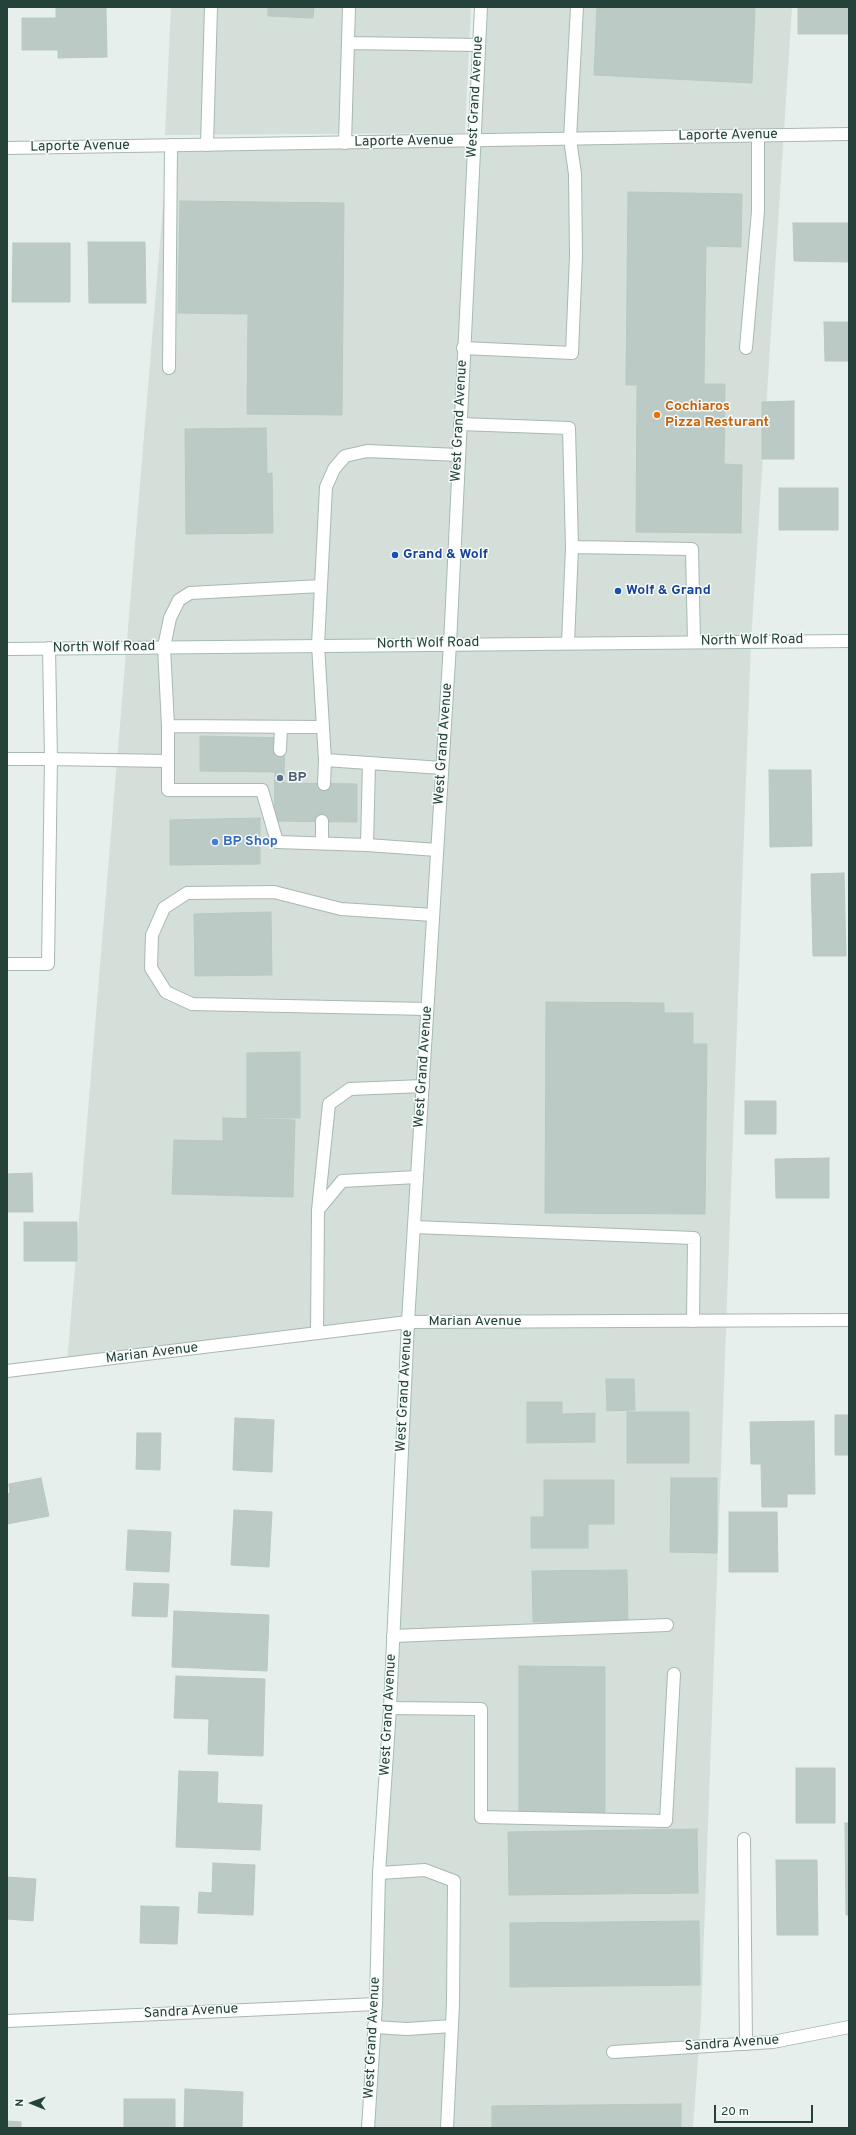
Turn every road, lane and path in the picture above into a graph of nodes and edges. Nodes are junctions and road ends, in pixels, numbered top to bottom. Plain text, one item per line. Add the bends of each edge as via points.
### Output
1 (211, 7) edge
2 (349, 7) edge
3 (481, 7) edge
4 (577, 7) edge
5 (348, 43) junction
6 (478, 45) junction
7 (849, 134) edge
8 (758, 136) junction
9 (570, 139) junction
10 (473, 141) junction
11 (345, 143) junction
12 (207, 145) junction
13 (171, 146) junction
14 (7, 148) edge
15 (463, 348) junction
16 (746, 348) dead end
17 (169, 368) dead end
18 (460, 424) junction
19 (459, 455) junction
20 (572, 547) junction
21 (321, 586) junction
22 (849, 641) edge
23 (694, 642) junction
24 (568, 643) junction
25 (450, 644) junction
26 (318, 645) junction
27 (164, 647) junction
28 (49, 648) junction
29 (7, 649) edge
30 (168, 726) junction
31 (322, 727) junction
32 (281, 728) junction
33 (280, 750) dead end
34 (51, 759) junction
35 (7, 760) edge
36 (325, 760) junction
37 (168, 761) junction
38 (369, 763) junction
39 (442, 768) junction
40 (324, 784) dead end
41 (278, 819) dead end
42 (322, 821) dead end
43 (277, 842) junction
44 (322, 843) junction
45 (367, 845) junction
46 (437, 850) junction
47 (433, 915) junction
48 (7, 964) edge
49 (427, 1009) junction
50 (423, 1086) junction
51 (417, 1177) junction
52 (318, 1210) junction
53 (414, 1227) junction
54 (849, 1320) edge
55 (693, 1321) junction
56 (408, 1322) junction
57 (317, 1333) junction
58 (7, 1371) edge
59 (667, 1625) dead end
60 (393, 1636) junction
61 (674, 1674) dead end
62 (390, 1708) junction
63 (744, 1838) dead end
64 (379, 1873) junction
65 (376, 2004) junction
66 (7, 2021) edge
67 (452, 2026) junction
68 (374, 2027) junction
69 (849, 2027) edge
70 (746, 2044) junction
71 (613, 2052) dead end
72 (368, 2128) edge
73 (447, 2128) edge

1 - 12 main road
2 - 5 main road
3 - 6 main road, West Grand Avenue
4 - 9 main road
5 - 6 main road
5 - 11 main road
6 - 10 main road, West Grand Avenue
7 - 8 main road, Laporte Avenue
8 - 9 main road, Laporte Avenue
8 - 16 main road via 758,211
9 - 10 main road, Laporte Avenue
9 - 15 main road via 575,174 576,256 572,353
10 - 11 main road, Laporte Avenue
10 - 15 main road, West Grand Avenue
11 - 12 main road, Laporte Avenue
12 - 13 main road, Laporte Avenue
13 - 14 main road, Laporte Avenue
13 - 17 main road
15 - 18 main road, West Grand Avenue
18 - 19 main road, West Grand Avenue
18 - 20 main road via 570,428
19 - 21 main road via 367,451 345,456 334,469 326,487
19 - 25 main road, West Grand Avenue
20 - 23 main road via 692,549
20 - 24 main road
21 - 26 main road
21 - 27 main road via 190,593 179,600 170,618
22 - 23 main road, North Wolf Road
23 - 24 main road, North Wolf Road
24 - 25 main road, North Wolf Road
25 - 26 main road, North Wolf Road
25 - 39 main road, West Grand Avenue
26 - 27 main road, North Wolf Road
26 - 31 main road
27 - 28 main road, North Wolf Road
27 - 30 main road
28 - 29 main road, North Wolf Road
28 - 34 main road
30 - 32 main road
30 - 37 main road
31 - 32 main road
31 - 36 main road
32 - 33 main road
34 - 35 main road
34 - 37 main road
34 - 48 main road via 48,964
36 - 38 main road
36 - 40 main road
37 - 43 main road via 168,790 262,790
38 - 39 main road
38 - 45 main road
39 - 46 main road, West Grand Avenue
41 - 43 main road
42 - 44 main road
43 - 44 main road
44 - 45 main road
45 - 46 main road
46 - 47 main road, West Grand Avenue
47 - 49 main road, West Grand Avenue
47 - 49 main road via 341,909 274,892 187,893 164,908 152,935 151,968 166,992 192,1004
49 - 50 main road, West Grand Avenue
50 - 51 main road, West Grand Avenue
50 - 52 main road via 350,1090 328,1104
51 - 52 main road via 342,1181
51 - 53 main road, West Grand Avenue
52 - 57 main road
53 - 55 main road via 694,1238
53 - 56 main road, West Grand Avenue
54 - 55 main road, Marian Avenue
55 - 56 main road, Marian Avenue
56 - 57 main road, Marian Avenue
56 - 60 main road, West Grand Avenue
57 - 58 main road, Marian Avenue
59 - 60 main road
60 - 62 main road, West Grand Avenue
61 - 62 main road via 666,1821 481,1817 481,1709
62 - 64 main road, West Grand Avenue
63 - 70 main road
64 - 65 main road, West Grand Avenue
64 - 67 main road via 425,1870 454,1881
65 - 66 main road, Sandra Avenue
65 - 68 main road, West Grand Avenue
67 - 68 main road via 407,2029
67 - 73 main road
68 - 72 main road, West Grand Avenue
69 - 70 main road, Sandra Avenue via 815,2035
70 - 71 main road, Sandra Avenue

